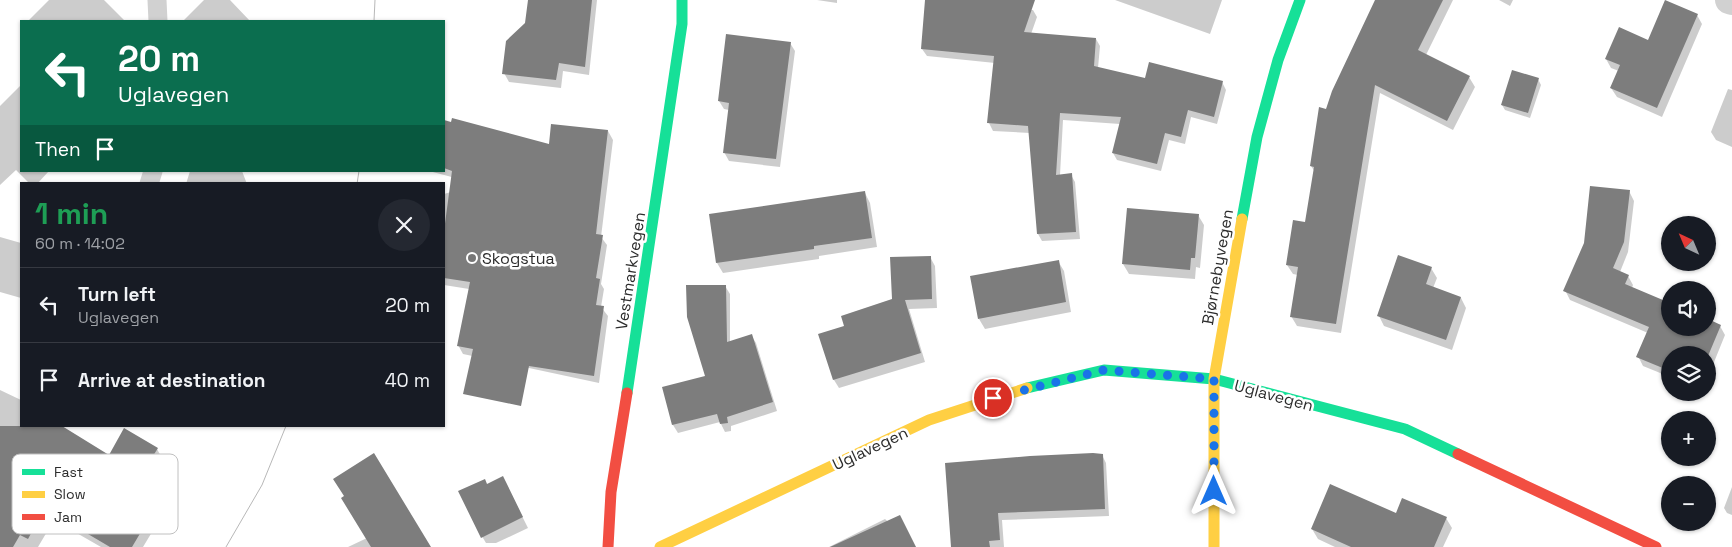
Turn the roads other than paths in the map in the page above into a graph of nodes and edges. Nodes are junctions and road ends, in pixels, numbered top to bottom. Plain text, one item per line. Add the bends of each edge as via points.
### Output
1 (157, 0) edge
2 (682, 0) edge
3 (1300, 0) edge
4 (158, 20) edge
5 (1214, 379) junction
6 (608, 547) edge
7 (660, 547) edge
8 (1214, 547) edge
9 (1656, 547) edge

1 - 4 lane
2 - 6 street, Vestmarkvegen via 645,282 611,492
3 - 5 street, Bjørnebyvegen via 1278,60 1257,137
5 - 7 street, Uglavegen via 1104,370 1009,392 929,420
5 - 8 street, Bjørnebyvegen
5 - 9 street, Uglavegen via 1405,429

